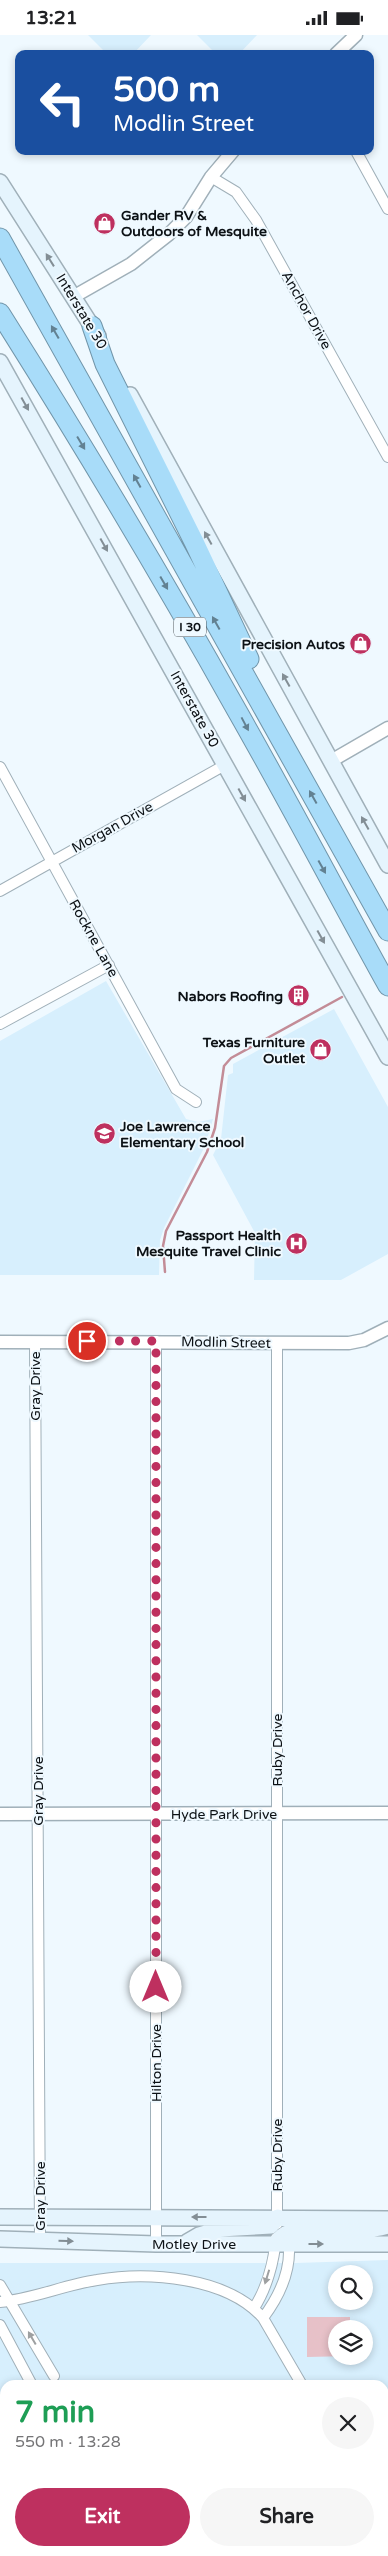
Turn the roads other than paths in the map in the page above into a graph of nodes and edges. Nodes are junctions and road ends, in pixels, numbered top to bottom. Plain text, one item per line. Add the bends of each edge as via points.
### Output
1 (356, 35) edge
2 (340, 50) edge
3 (230, 155) edge
4 (358, 155) edge
5 (211, 177) junction
6 (0, 182) edge
7 (388, 209) edge
8 (0, 238) edge
9 (73, 297) junction
10 (0, 313) edge
11 (92, 326) junction
12 (0, 362) edge
13 (388, 457) edge
14 (388, 728) edge
15 (331, 761) junction
16 (226, 765) junction
17 (0, 767) edge
18 (299, 772) junction
19 (51, 861) junction
20 (388, 865) edge
21 (0, 891) edge
22 (388, 931) edge
23 (109, 965) junction
24 (388, 986) edge
25 (0, 1024) edge
26 (388, 1057) edge
27 (196, 1102) dead end
28 (387, 1329) edge
29 (0, 1341) edge
30 (156, 1341) junction
31 (35, 1342) junction
32 (277, 1343) junction
33 (277, 1813) junction
34 (388, 1813) edge
35 (0, 1814) edge
36 (38, 1814) junction
37 (157, 1814) junction
38 (0, 2217) edge
39 (40, 2217) junction
40 (156, 2217) junction
41 (278, 2217) junction
42 (388, 2219) edge
43 (388, 2226) edge
44 (0, 2239) edge
45 (40, 2240) junction
46 (284, 2240) junction
47 (156, 2244) junction
48 (184, 2244) junction
49 (388, 2244) edge
50 (0, 2285) edge
51 (11, 2301) junction
52 (0, 2302) edge
53 (254, 2308) junction
54 (263, 2318) junction
55 (0, 2325) edge
56 (54, 2376) dead end
57 (29, 2380) edge
58 (299, 2380) edge

1 - 2 street
3 - 5 street
4 - 7 street
5 - 9 street via 186,217 169,234 131,264
5 - 13 street, Anchor Drive via 236,192 256,219
9 -> 6 main road, Interstate 30
18 -> 8 highway, I 30
9 - 11 main road, Interstate 30
10 -> 24 highway, I 30 via 144,549
15 -> 11 main road, Interstate 30
11 - 18 highway via 105,364 194,542
12 -> 16 main road, Interstate 30
14 - 15 street
20 -> 15 main road, Interstate 30
16 - 19 street, Morgan Drive
16 -> 26 main road, Interstate 30
17 - 19 street, Rockne Lane
22 -> 18 highway, I 30
19 - 21 street, Morgan Drive
19 - 23 street, Rockne Lane
23 - 25 street
23 - 27 street, Rockne Lane via 176,1089
28 - 32 street, Modlin Street via 349,1343
29 - 31 street, Modlin Street
30 - 31 street, Modlin Street
30 - 32 street, Modlin Street
30 - 37 street, Hilton Drive
31 - 36 street, Gray Drive
32 - 33 street, Ruby Drive
33 - 34 street, Hyde Park Drive
33 - 37 street, Hyde Park Drive
33 - 41 street, Ruby Drive
35 - 36 street, Hyde Park Drive
36 - 37 street, Hyde Park Drive
36 - 39 street, Gray Drive
37 - 40 street, Hilton Drive
38 - 39 main road, Motley Drive
39 - 40 main road, Motley Drive
39 - 45 street, Gray Drive
41 -> 40 main road, Motley Drive
40 - 47 street, Hilton Drive
41 - 42 main road, Motley Drive
41 - 46 street, Ruby Drive
41 - 46 street
41 - 48 main road via 271,2226 220,2229 199,2235
43 - 46 main road
44 - 45 main road, Motley Drive
45 -> 47 main road, Motley Drive
46 - 48 main road, Motley Drive
46 -> 49 main road, Motley Drive
46 -> 53 street
46 - 54 street via 285,2282
47 - 48 main road, Motley Drive
50 - 51 street
51 - 52 street
51 - 53 street via 96,2280 134,2275 206,2285 230,2293
56 -> 51 street
53 - 54 street
54 - 58 street
55 - 57 street

